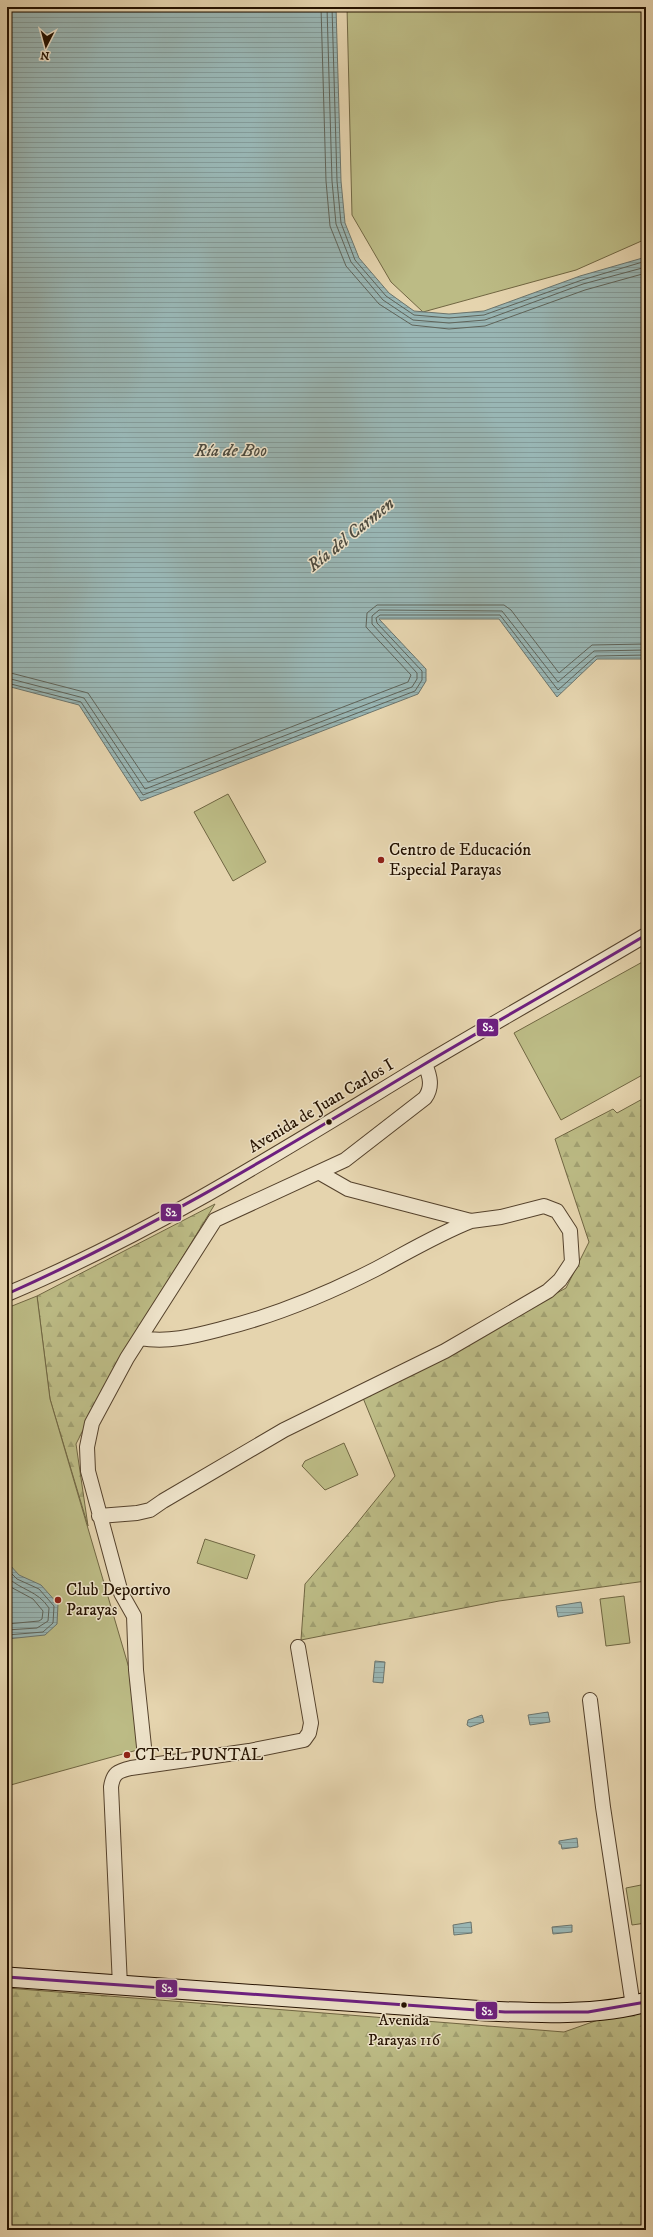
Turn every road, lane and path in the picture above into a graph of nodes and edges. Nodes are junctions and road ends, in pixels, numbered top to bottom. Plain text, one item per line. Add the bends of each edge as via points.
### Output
1 (646, 935) edge
2 (425, 1064) junction
3 (320, 1173) junction
4 (471, 1221) junction
5 (7, 1294) edge
6 (140, 1338) junction
7 (99, 1516) junction
8 (298, 1647) dead end
9 (590, 1700) dead end
10 (146, 1766) junction
11 (7, 1977) edge
12 (120, 1986) junction
13 (640, 2004) edge

1 - 2 street, Avenida de Juan Carlos I
2 - 3 street via 430,1085 425,1098 345,1160
2 - 5 street, Avenida de Juan Carlos I via 287,1148 152,1224 75,1264
3 - 4 street via 348,1189
3 - 6 street via 215,1220
4 - 6 street via 299,1304 200,1335 155,1341
4 - 7 street via 549,1207 562,1216 570,1231 572,1262 560,1280 548,1291 445,1351 284,1430 150,1510
6 - 7 street via 92,1423 86,1447 87,1466
7 - 10 street via 121,1593 134,1616 136,1670
8 - 10 street via 311,1723 304,1740
9 - 13 street via 604,1814
10 - 12 street via 117,1772 112,1777
11 - 12 street
12 - 13 street via 508,2012 610,2009

